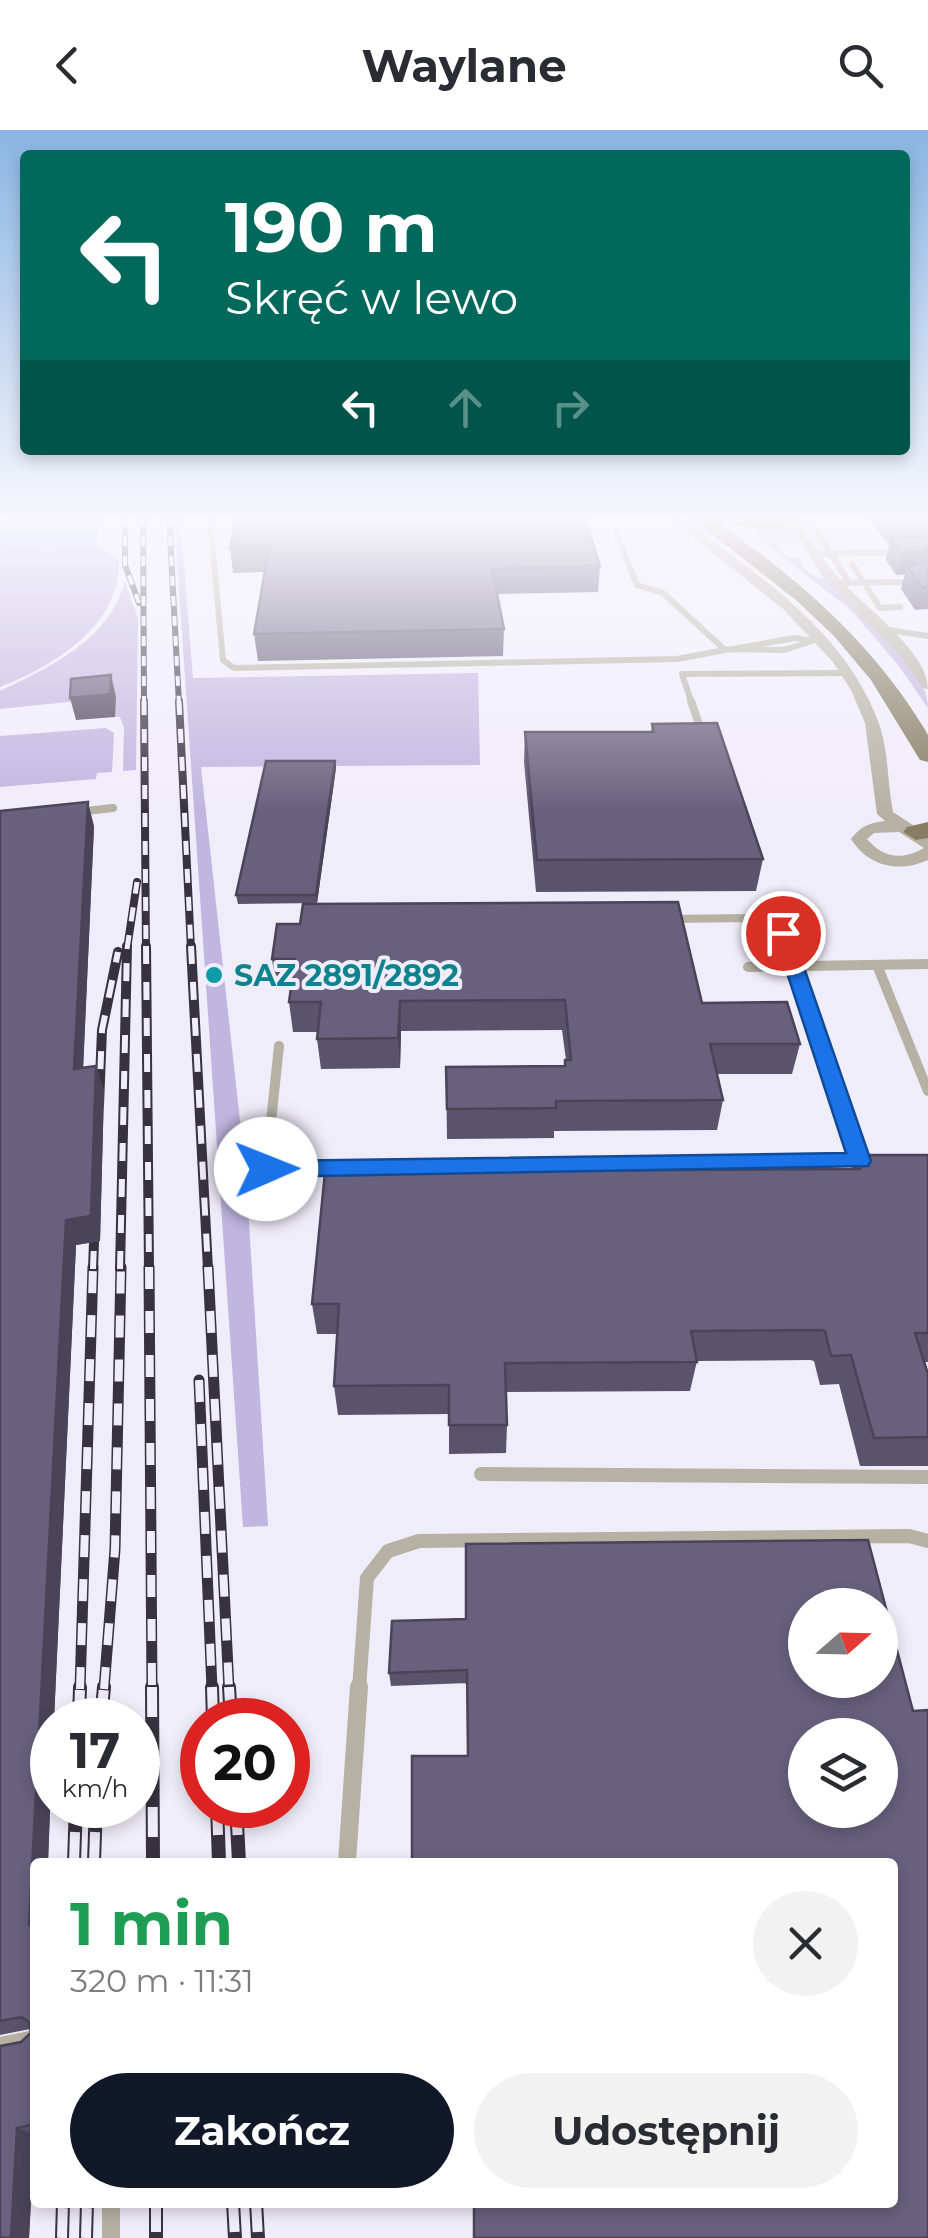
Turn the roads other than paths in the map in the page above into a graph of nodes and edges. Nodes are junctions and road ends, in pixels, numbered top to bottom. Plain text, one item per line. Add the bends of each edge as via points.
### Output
1 (219, 614) edge
2 (688, 614) edge
3 (795, 614) edge
4 (822, 614) edge
5 (841, 614) edge
6 (866, 614) edge
7 (888, 625) junction
8 (900, 629) junction
9 (928, 636) edge
10 (817, 640) junction
11 (729, 649) junction
12 (845, 674) junction
13 (928, 685) edge
14 (928, 718) edge
15 (701, 730) edge
16 (928, 755) edge
17 (113, 808) dead end
18 (56, 814) edge
19 (922, 847) edge
20 (654, 919) edge
21 (877, 964) junction
22 (928, 964) edge
23 (794, 966) junction
24 (748, 967) dead end
25 (279, 1046) dead end
26 (928, 1090) edge
27 (860, 1161) junction
28 (879, 1162) edge
29 (481, 1474) dead end
30 (928, 1477) edge
31 (928, 1542) edge
32 (348, 1858) edge
33 (30, 2040) edge
34 (0, 2046) edge
35 (111, 2208) edge
36 (111, 2238) edge

1 - 11 lane via 223,660 234,668 677,659
2 - 11 lane
3 - 10 street
4 - 16 main road via 882,679
5 - 14 main road
6 - 7 street
7 - 8 lane
7 - 8 lane
7 - 13 street
8 - 9 lane
10 - 11 lane via 764,652
10 - 12 street
12 - 15 lane via 682,674
12 - 19 street via 874,728 885,814
17 - 18 lane
19 - 19 street via 903,862 868,852 859,839 868,828
20 - 23 lane via 751,918 783,933
21 - 22 lane
21 - 23 lane
21 - 26 lane
23 - 24 lane
23 - 27 lane
25 - 27 lane via 266,1169
27 - 28 lane
29 - 30 lane
31 - 32 lane via 910,1536 419,1541 388,1550 367,1578
33 - 34 lane
35 - 36 lane

